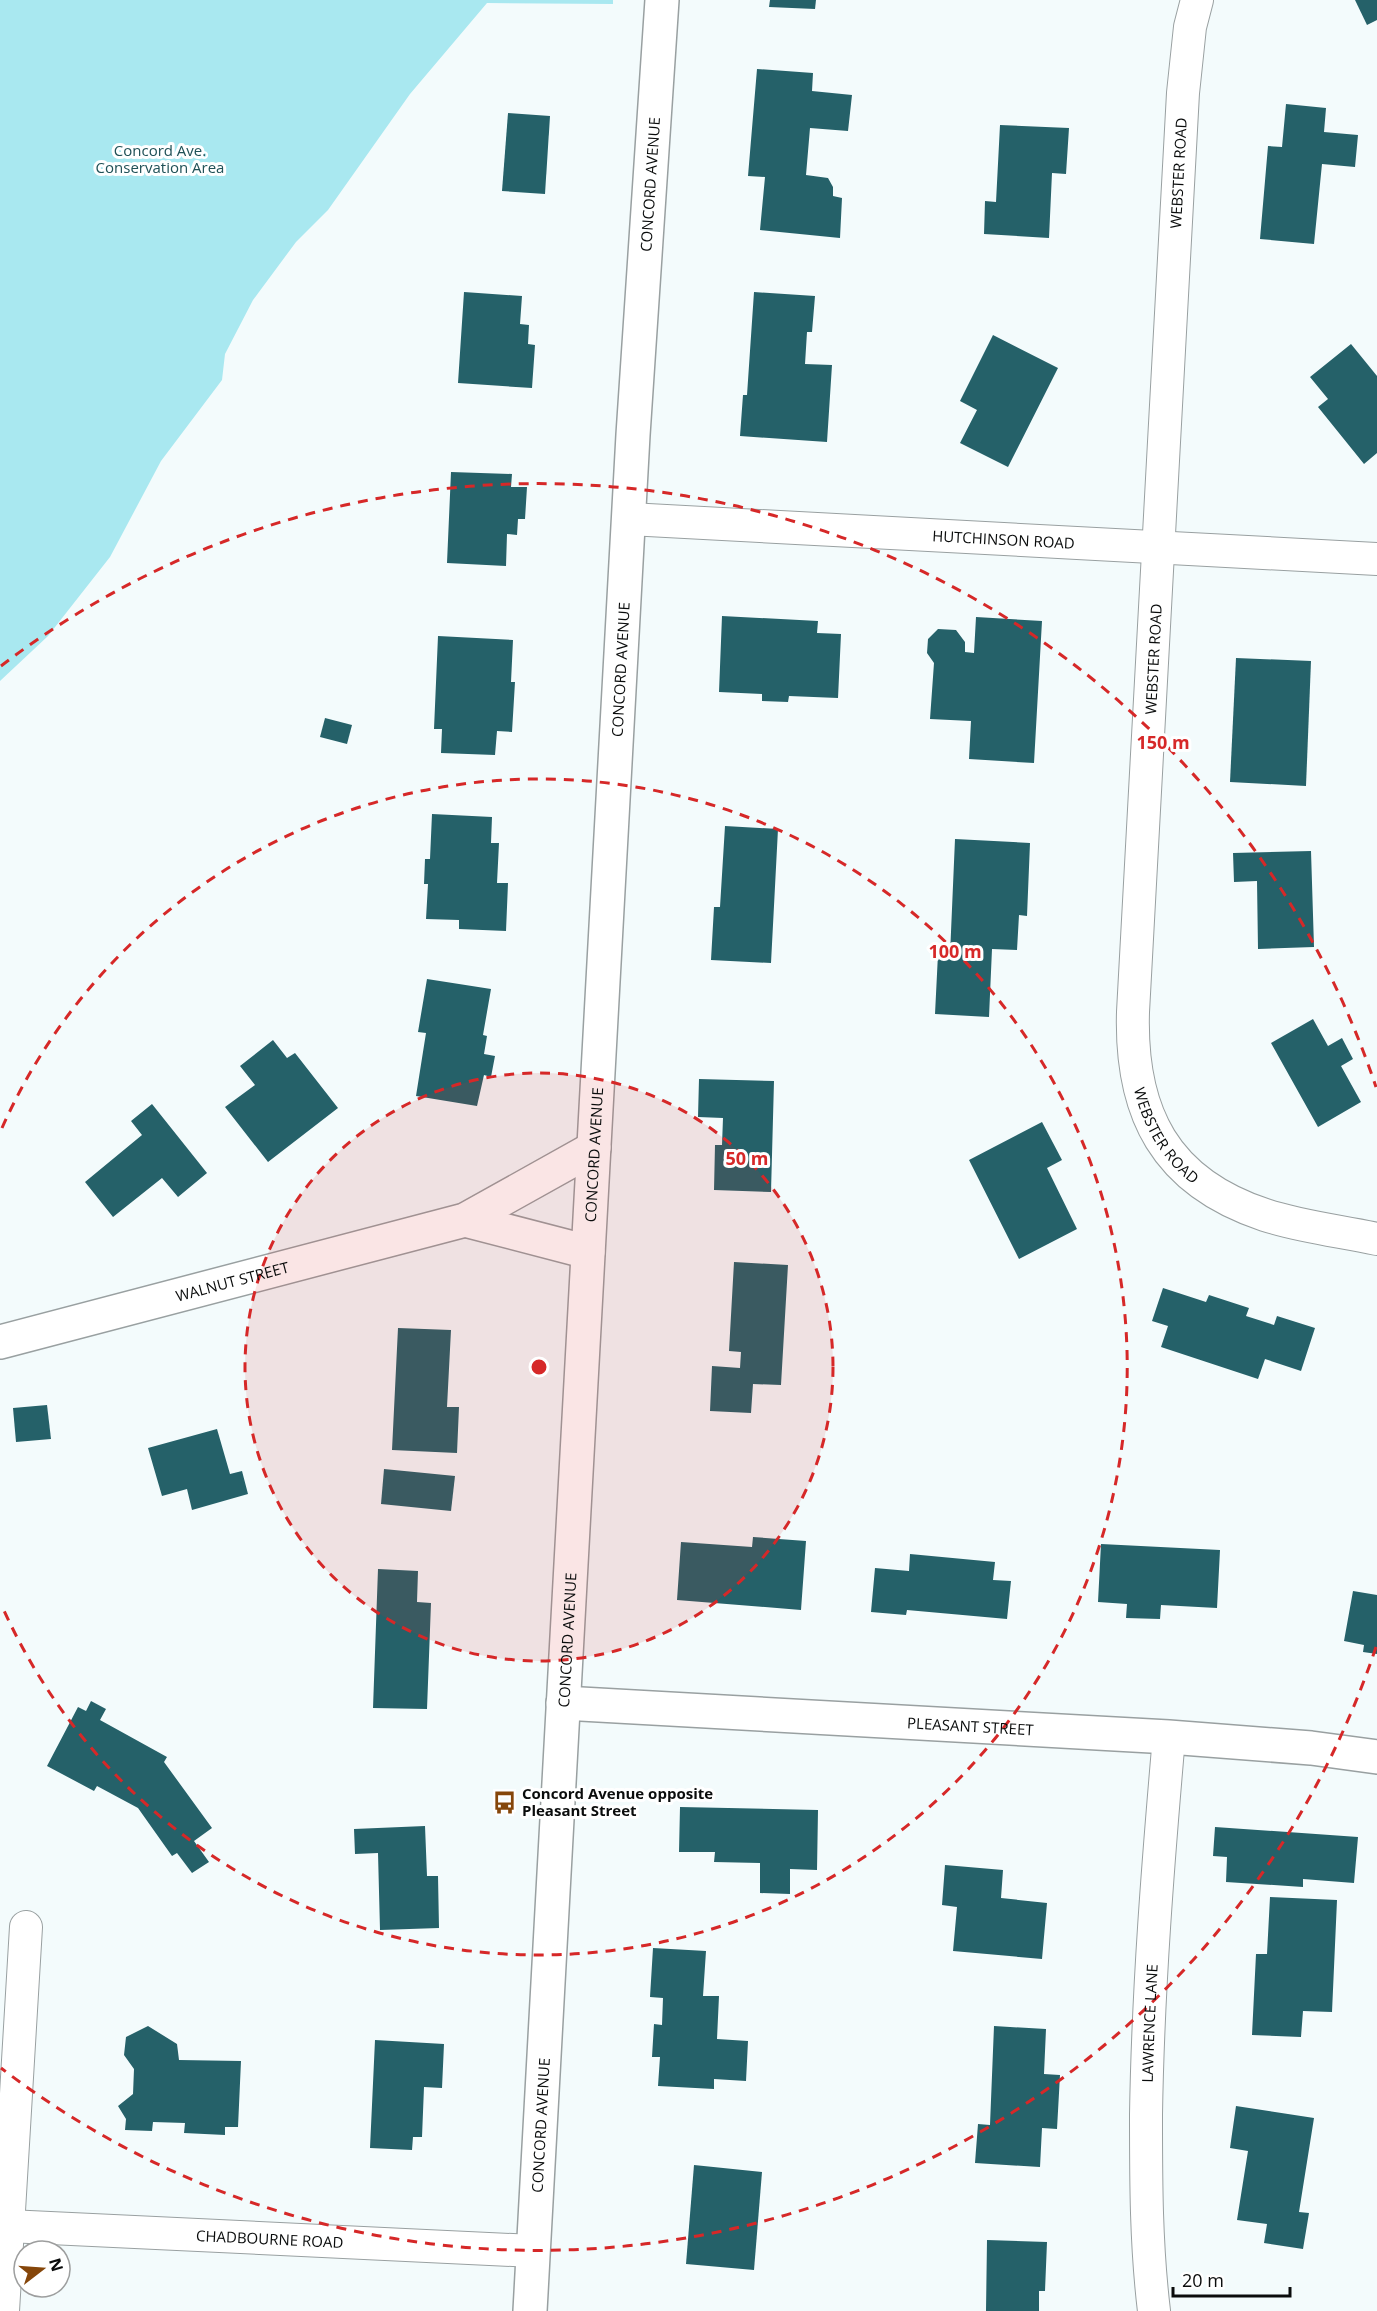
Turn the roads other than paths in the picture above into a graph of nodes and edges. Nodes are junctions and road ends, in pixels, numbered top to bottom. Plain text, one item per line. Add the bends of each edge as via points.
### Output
1 (662, 0) edge
2 (1197, 0) edge
3 (629, 519) junction
4 (1158, 548) junction
5 (1377, 560) edge
6 (594, 1148) junction
7 (465, 1220) junction
8 (1377, 1239) edge
9 (588, 1252) junction
10 (0, 1342) edge
11 (563, 1703) junction
12 (1169, 1737) junction
13 (1377, 1757) edge
14 (26, 1927) dead end
15 (8, 2226) junction
16 (533, 2251) junction
17 (3, 2311) edge
18 (530, 2311) edge
19 (1154, 2311) edge

1 - 3 main road, CONCORD AVENUE
2 - 4 street, WEBSTER ROAD via 1183,93
3 - 4 street, HUTCHINSON ROAD
3 - 6 main road, CONCORD AVENUE
4 - 5 street, HUTCHINSON ROAD
4 - 8 street, WEBSTER ROAD via 1132,1038 1146,1113 1176,1160 1200,1182 1229,1200 1284,1220
6 - 7 main road, WALNUT STREET
6 - 9 main road, CONCORD AVENUE
7 - 9 main road, WALNUT STREET
7 - 10 main road, WALNUT STREET
9 - 11 main road, CONCORD AVENUE
11 - 12 main road, PLEASANT STREET
11 - 16 main road, CONCORD AVENUE
12 - 13 main road, PLEASANT STREET
12 - 19 street, LAWRENCE LANE via 1147,2056 1146,2222
14 - 15 street
15 - 16 street, CHADBOURNE ROAD
15 - 17 street
16 - 18 main road, CONCORD AVENUE

